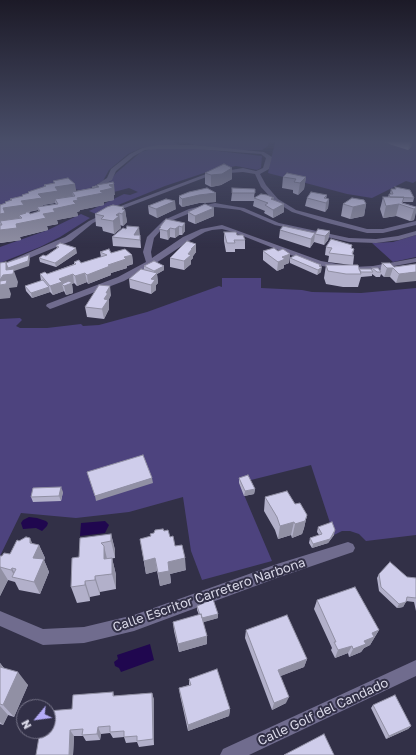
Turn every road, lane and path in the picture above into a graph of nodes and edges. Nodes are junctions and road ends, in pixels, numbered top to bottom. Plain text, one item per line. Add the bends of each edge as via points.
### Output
1 (111, 177) edge
2 (202, 177) edge
3 (259, 177) edge
4 (85, 194) edge
5 (416, 223) edge
6 (416, 233) edge
7 (416, 260) edge
8 (150, 263) junction
9 (0, 268) edge
10 (50, 306) dead end
11 (348, 548) dead end
12 (0, 618) edge
13 (416, 668) edge
14 (229, 755) edge

1 - 4 street
2 - 9 street via 120,208 91,222 68,239
3 - 5 street via 263,186 276,200 294,211 326,222 367,231
6 - 8 street via 376,241 349,240 278,224 229,206 215,205 191,210 166,221 151,236 147,252
7 - 8 street via 353,269 319,264 222,227 203,230
8 - 10 street via 121,279
11 - 12 street, Calle Escritor Carretero Narbona via 134,623 84,635 42,637
13 - 14 street, Calle Golf del Candado

